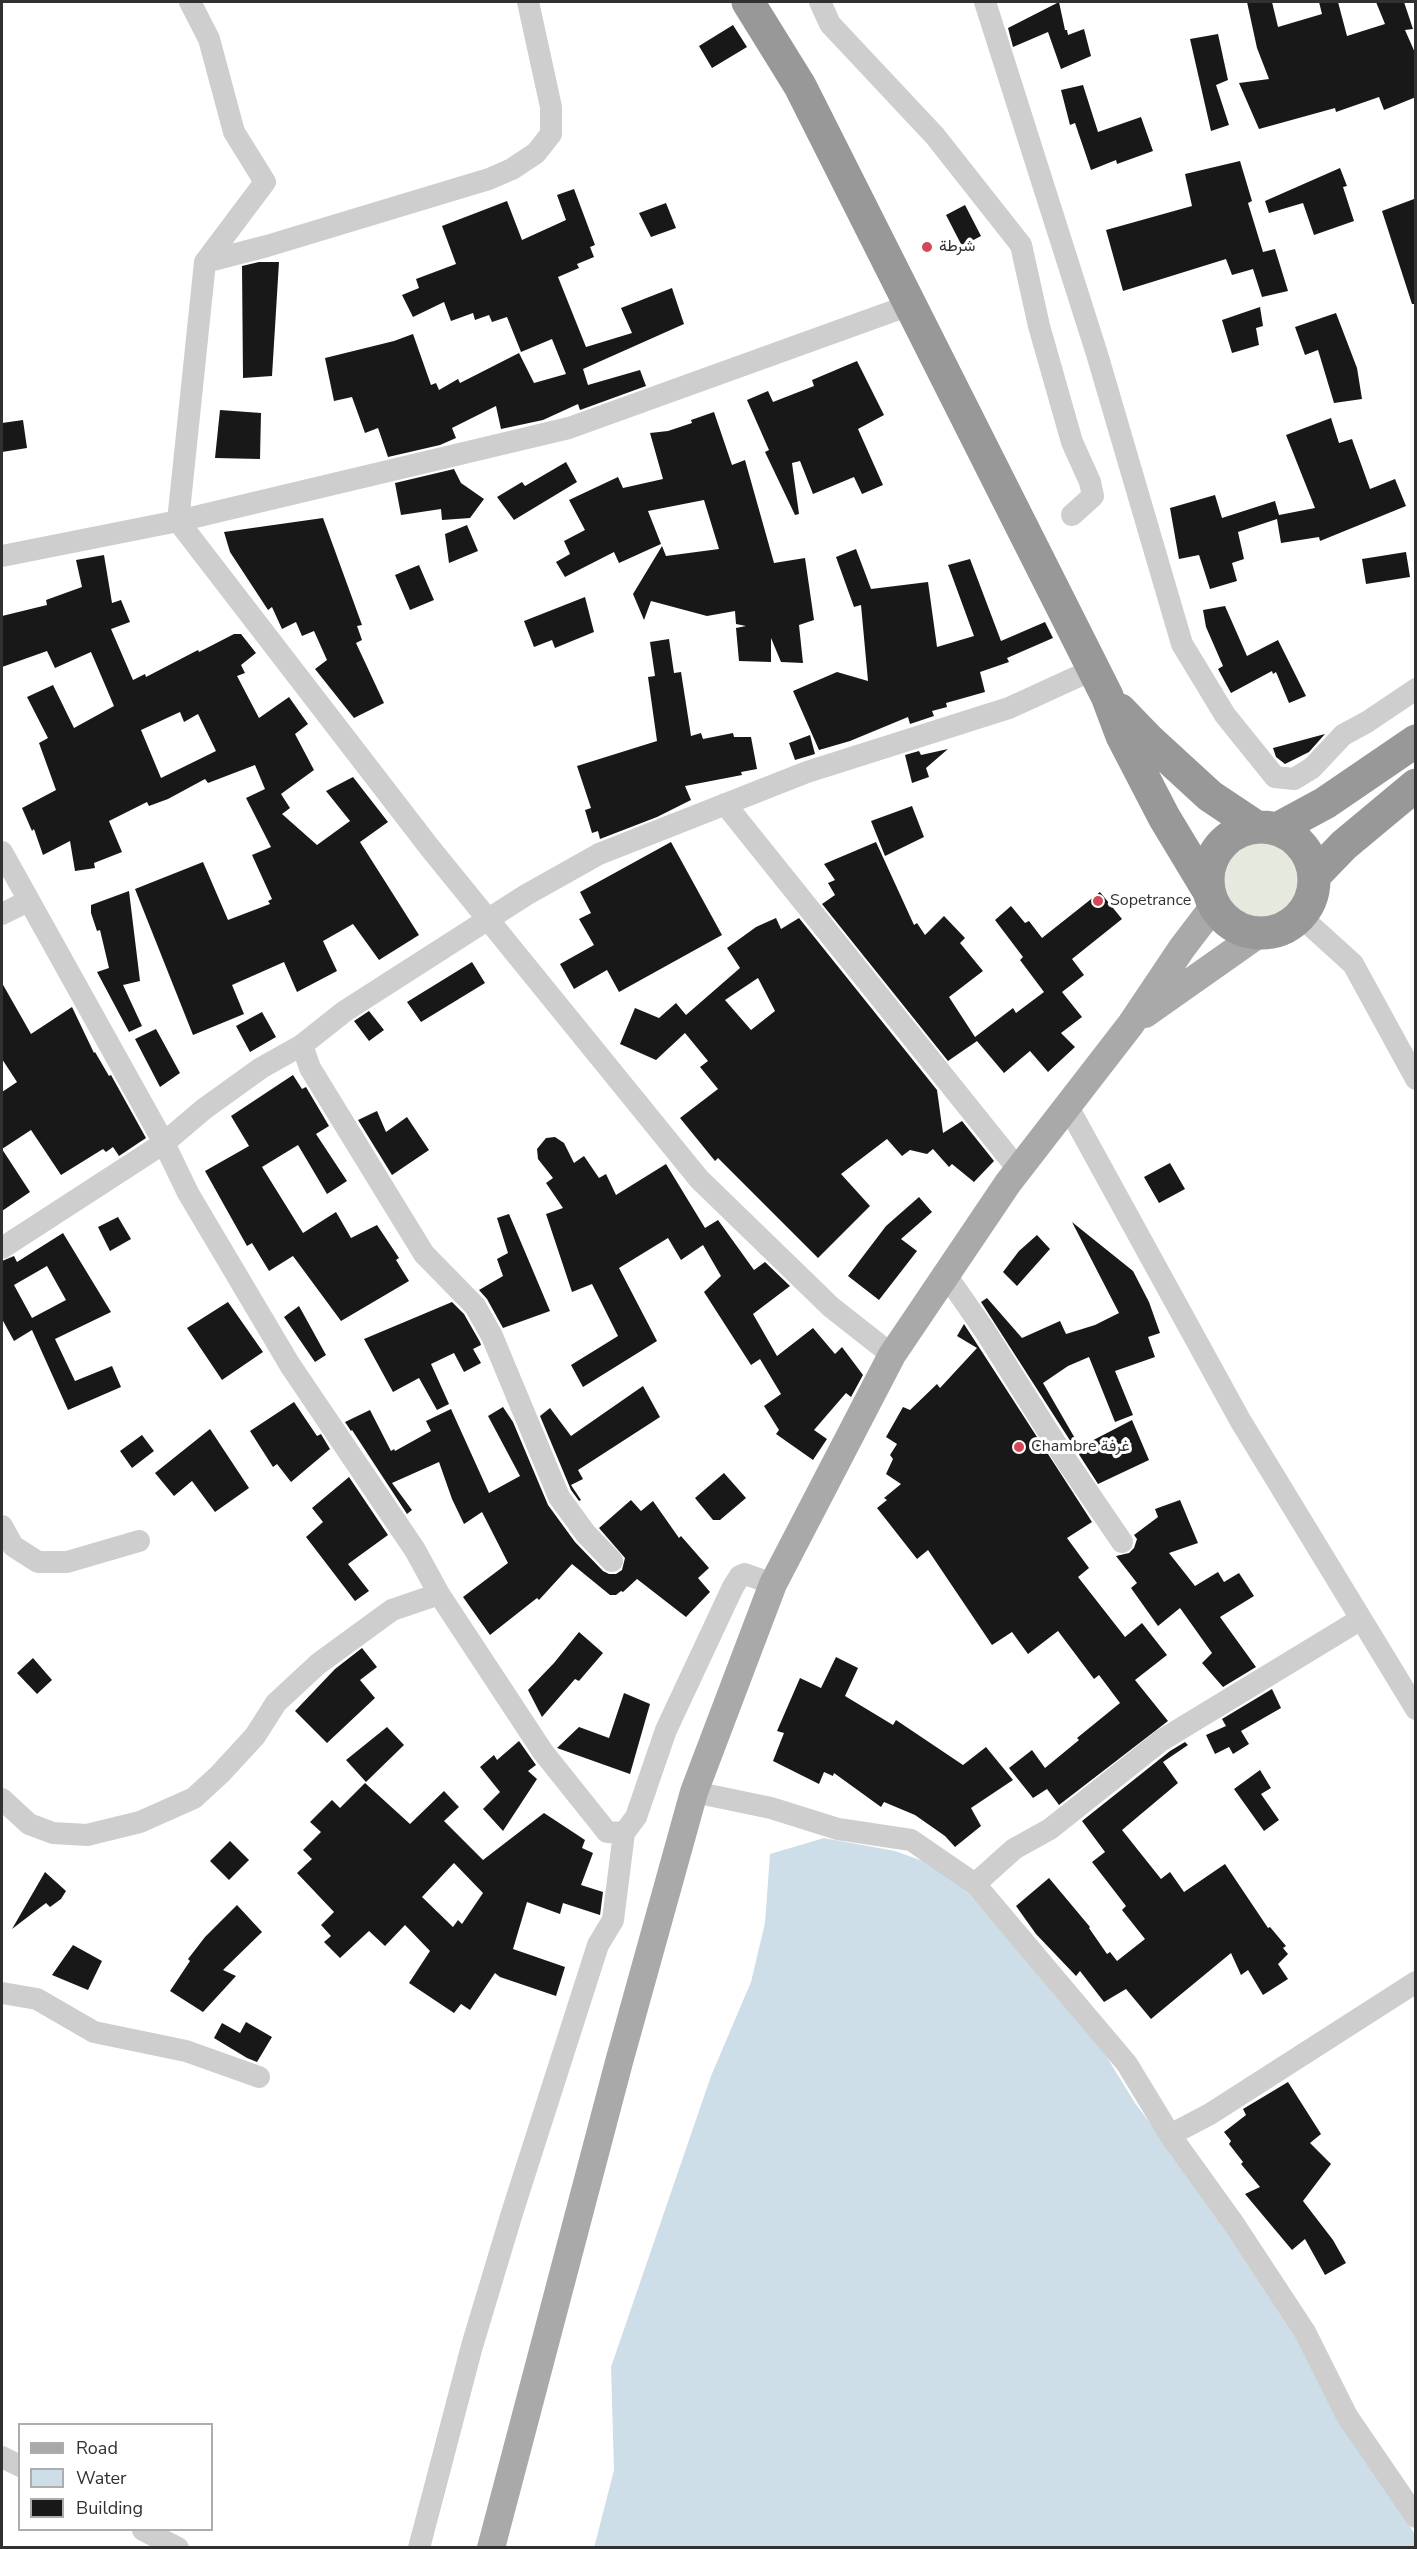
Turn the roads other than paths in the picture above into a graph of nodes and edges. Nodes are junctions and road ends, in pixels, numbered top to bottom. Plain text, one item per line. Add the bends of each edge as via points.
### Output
1 (190, 2) edge
2 (528, 2) edge
3 (748, 2) edge
4 (820, 2) edge
5 (985, 2) edge
6 (205, 262) junction
7 (910, 305) junction
8 (1072, 515) dead end
9 (178, 521) junction
10 (2, 556) edge
11 (1099, 683) junction
12 (1416, 689) edge
13 (1416, 741) edge
14 (1416, 785) edge
15 (725, 804) junction
16 (1266, 827) junction
17 (2, 852) edge
18 (1314, 876) junction
19 (1211, 898) junction
20 (28, 902) junction
21 (2, 914) edge
22 (1300, 916) junction
23 (488, 920) junction
24 (1260, 933) junction
25 (1131, 1023) junction
26 (302, 1045) junction
27 (1416, 1079) edge
28 (1067, 1105) junction
29 (164, 1143) junction
30 (1018, 1169) junction
31 (2, 1248) edge
32 (946, 1275) junction
33 (892, 1355) junction
34 (2, 1526) edge
35 (139, 1541) dead end
36 (1122, 1542) dead end
37 (612, 1561) dead end
38 (774, 1584) junction
39 (439, 1594) junction
40 (1361, 1619) junction
41 (1416, 1709) edge
42 (694, 1792) junction
43 (2, 1799) edge
44 (624, 1833) junction
45 (975, 1884) junction
46 (1416, 1982) edge
47 (2, 1994) edge
48 (258, 2077) dead end
49 (1170, 2135) junction
50 (2, 2457) edge
51 (18, 2465) edge
52 (1416, 2517) edge
53 (147, 2531) edge
54 (178, 2547) edge
55 (419, 2547) edge
56 (491, 2547) edge

1 - 6 street via 209,39 234,132 265,182
2 - 6 street via 551,107 551,134 536,153 489,179
3 - 7 highway via 800,86
4 - 8 street via 830,24 935,136 1021,245 1072,442 1093,496
5 - 12 street via 1097,354 1182,644 1225,715 1275,777 1294,779 1312,768 1343,735
6 - 9 street
7 - 9 street via 569,428
7 - 11 highway
9 - 10 street
9 - 23 street
11 - 15 street via 807,772
11 - 16 highway via 1149,740 1210,796
11 - 19 highway via 1164,818
13 - 16 highway via 1325,802
14 - 18 highway via 1352,838
15 - 23 street via 599,854
15 - 30 street
16 - 18 highway via 1291,836 1302,847
16 - 19 highway via 1238,831 1223,841 1213,855 1208,873
17 - 20 street
18 - 22 highway via 1313,891
19 - 24 highway via 1222,917 1233,926
19 - 25 main road
20 - 21 street
20 - 29 street
22 - 24 highway via 1288,926
22 - 27 street via 1353,964
23 - 26 street via 345,1011
23 - 33 street via 699,1179 831,1307
24 - 25 main road
25 - 28 main road
26 - 29 street via 261,1068
26 - 37 street via 310,1068 424,1254 475,1306 492,1336 560,1497 586,1534
28 - 30 main road
28 - 40 street via 1240,1420
29 - 31 street
29 - 39 street via 188,1193 290,1365 415,1550
30 - 32 main road
32 - 33 main road
32 - 36 street
33 - 38 main road
34 - 35 street via 13,1546 38,1562 67,1562
38 - 42 main road
38 - 44 street via 745,1574 733,1587 666,1730 636,1817
39 - 43 street via 392,1610 318,1664 276,1703 255,1736 194,1798 140,1822 87,1835 53,1833 29,1824
39 - 44 street via 543,1752 607,1832
40 - 41 street
40 - 45 street via 1162,1740 1050,1829 1014,1849
42 - 45 street via 771,1808 838,1829 911,1840
42 - 56 main road
44 - 55 street via 613,1920 598,1945 512,2213
45 - 49 street via 1127,2064
46 - 49 street via 1210,2114
47 - 48 street via 37,1999 94,2032 186,2051
49 - 52 street via 1305,2332 1347,2416
50 - 51 street
53 - 54 street

